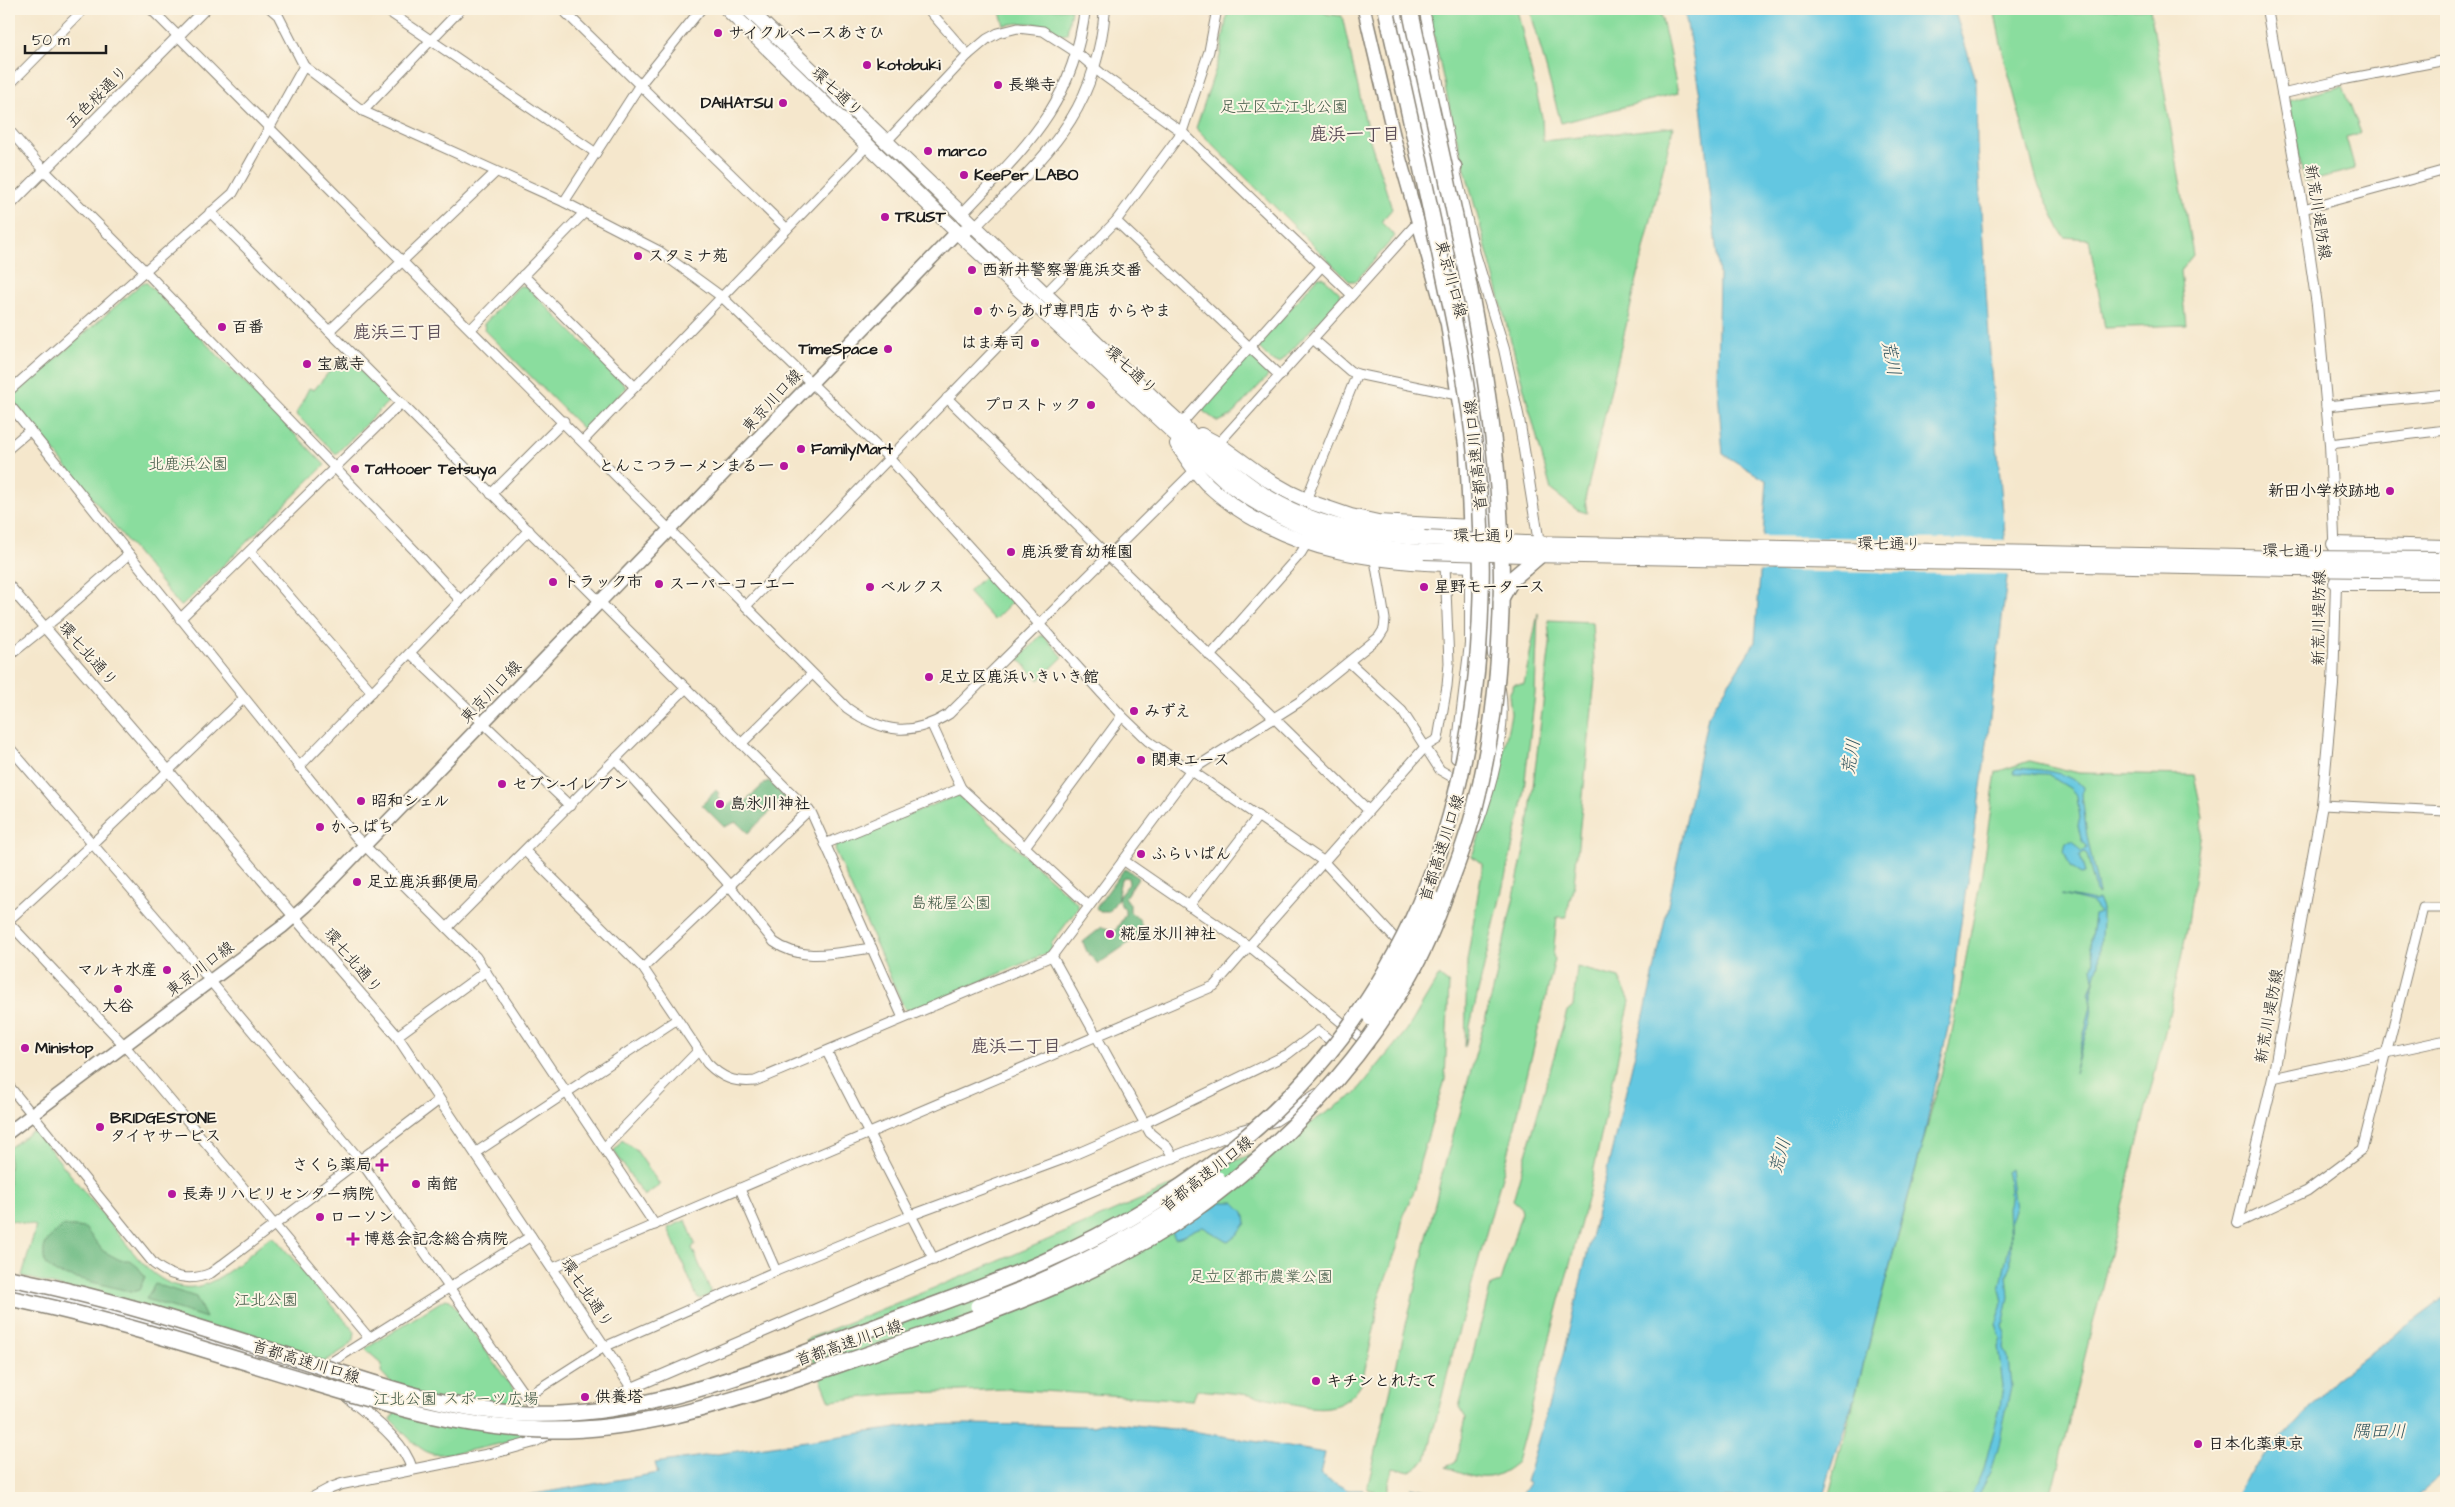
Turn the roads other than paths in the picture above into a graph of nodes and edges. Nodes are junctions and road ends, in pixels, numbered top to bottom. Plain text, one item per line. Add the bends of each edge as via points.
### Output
1 (84, 9) edge
2 (151, 9) edge
3 (206, 9) edge
4 (271, 9) edge
5 (385, 9) edge
6 (461, 9) edge
7 (562, 9) edge
8 (700, 9) edge
9 (727, 9) edge
10 (928, 9) edge
11 (1085, 9) edge
12 (1104, 9) edge
13 (1217, 9) edge
14 (1364, 9) edge
15 (1386, 9) edge
16 (1399, 9) edge
17 (1404, 9) edge
18 (1410, 9) edge
19 (1424, 9) edge
20 (2267, 9) edge
21 (751, 10) edge
22 (178, 37) junction
23 (431, 40) junction
24 (1077, 53) junction
25 (968, 55) junction
26 (2446, 60) edge
27 (304, 66) junction
28 (1094, 67) junction
29 (9, 85) edge
30 (639, 86) junction
31 (2282, 94) junction
32 (363, 111) junction
33 (270, 127) junction
34 (9, 130) edge
35 (1182, 132) junction
36 (887, 142) junction
37 (868, 145) junction
38 (1435, 149) junction
39 (596, 153) junction
40 (1454, 167) junction
41 (44, 170) junction
42 (2446, 170) edge
43 (496, 172) junction
44 (564, 202) junction
45 (9, 206) edge
46 (2303, 210) junction
47 (210, 212) junction
48 (584, 213) junction
49 (961, 215) junction
50 (1444, 219) junction
51 (1116, 221) junction
52 (1418, 222) junction
53 (975, 228) junction
54 (787, 229) junction
55 (958, 232) junction
56 (403, 261) junction
57 (1321, 267) junction
58 (144, 270) junction
59 (523, 275) junction
60 (1045, 294) junction
61 (1352, 295) junction
62 (722, 297) junction
63 (1037, 306) junction
64 (471, 329) junction
65 (330, 331) junction
66 (1313, 339) junction
67 (1250, 347) junction
68 (1357, 374) junction
69 (1280, 376) junction
70 (812, 382) junction
71 (635, 387) junction
72 (9, 391) edge
73 (2446, 394) edge
74 (1458, 395) junction
75 (947, 398) junction
76 (401, 403) junction
77 (9, 404) edge
78 (2326, 406) junction
79 (564, 421) junction
80 (1161, 421) junction
81 (1185, 427) junction
82 (30, 430) junction
83 (2446, 430) edge
84 (583, 441) junction
85 (1218, 444) junction
86 (2330, 444) junction
87 (9, 448) edge
88 (889, 458) junction
89 (335, 468) junction
90 (1195, 470) junction
91 (491, 494) junction
92 (1306, 500) junction
93 (1471, 527) junction
94 (1490, 528) junction
95 (529, 530) junction
96 (670, 532) junction
97 (1307, 543) junction
98 (2334, 544) junction
99 (1424, 545) junction
100 (2446, 547) edge
101 (1543, 549) junction
102 (250, 550) junction
103 (129, 554) junction
104 (1525, 555) junction
105 (1109, 557) junction
106 (2446, 559) edge
107 (1376, 560) junction
108 (2291, 563) junction
109 (1445, 565) junction
110 (1470, 565) junction
111 (1490, 565) junction
112 (2446, 571) edge
113 (2336, 583) junction
114 (2446, 583) edge
115 (9, 586) edge
116 (460, 600) junction
117 (601, 602) junction
118 (746, 606) junction
119 (180, 619) junction
120 (1040, 624) junction
121 (44, 627) junction
122 (410, 654) junction
123 (9, 656) edge
124 (1210, 656) junction
125 (1494, 659) junction
126 (1349, 662) junction
127 (812, 674) junction
128 (686, 688) junction
129 (372, 692) junction
130 (244, 698) junction
131 (1122, 716) junction
132 (1272, 718) junction
133 (484, 723) junction
134 (932, 725) junction
135 (741, 744) junction
136 (1426, 746) junction
137 (9, 747) edge
138 (615, 759) junction
139 (300, 767) junction
140 (169, 770) junction
141 (1190, 771) junction
142 (1454, 778) junction
143 (961, 788) junction
144 (2322, 805) junction
145 (570, 806) junction
146 (809, 810) junction
147 (1368, 810) junction
148 (2446, 811) edge
149 (1258, 816) junction
150 (92, 844) junction
151 (825, 844) junction
152 (365, 847) junction
153 (1024, 848) junction
154 (525, 851) junction
155 (1123, 860) junction
156 (1323, 861) junction
157 (730, 886) junction
158 (1089, 906) junction
159 (1189, 906) junction
160 (2446, 908) edge
161 (295, 916) junction
162 (9, 922) edge
163 (447, 928) junction
164 (1397, 942) junction
165 (1249, 946) junction
166 (872, 948) junction
167 (1052, 956) junction
168 (1423, 960) junction
169 (643, 968) junction
170 (486, 971) junction
171 (210, 981) junction
172 (1393, 984) junction
173 (903, 1018) junction
174 (676, 1020) junction
175 (1346, 1025) junction
176 (397, 1036) junction
177 (1096, 1036) junction
178 (2446, 1040) edge
179 (1332, 1042) junction
180 (124, 1045) junction
181 (1370, 1046) junction
182 (698, 1051) junction
183 (827, 1052) junction
184 (2386, 1052) junction
185 (2273, 1078) junction
186 (9, 1086) edge
187 (567, 1092) junction
188 (439, 1100) junction
189 (32, 1113) junction
190 (1145, 1124) junction
191 (1242, 1130) junction
192 (9, 1132) edge
193 (869, 1134) junction
194 (604, 1148) junction
195 (475, 1153) junction
196 (1174, 1158) junction
197 (360, 1160) junction
198 (740, 1189) junction
199 (912, 1216) junction
200 (2238, 1223) joint
201 (654, 1225) junction
202 (274, 1227) junction
203 (531, 1236) junction
204 (934, 1260) junction
205 (552, 1268) junction
206 (776, 1271) junction
207 (9, 1278) edge
208 (9, 1282) edge
209 (449, 1286) junction
210 (26, 1291) junction
211 (9, 1292) edge
212 (9, 1298) edge
213 (369, 1338) junction
214 (604, 1347) junction
215 (314, 1374) junction
216 (632, 1388) junction
217 (756, 1393) junction
218 (526, 1397) junction
219 (551, 1433) junction
220 (412, 1469) junction
221 (312, 1498) edge

1 - 29 street
2 - 22 street
3 - 22 street, 五色桜通り
4 - 27 street via 278,15
5 - 23 street
6 - 23 street
7 - 30 street
8 - 30 street
9 - 37 main road, 環七通り
10 - 25 street
11 - 24 street
12 - 28 street via 1102,38
13 - 35 street via 1209,51
14 - 52 main road, 東京川口線 via 1394,141
15 - 207 highway, 首都高速川口線, bridge via 1458,340 1474,448 1479,493 1481,589 1473,709 1459,788 1440,854 1403,940 1374,992 1336,1045 1292,1096 1258,1128 1225,1156 1142,1212 1050,1260 729,1380 654,1401 602,1410 515,1413 459,1405 369,1382 107,1300
16 - 50 main road, 東京川口線
17 - 38 highway
18 - 217 highway, 首都高速川口線, bridge via 1485,377 1499,496 1501,560 1495,690 1482,776 1470,827 1420,957 1392,1005 1328,1087 1267,1150 1194,1210 1120,1255 1058,1286
19 - 40 street
20 - 31 street, 新荒川堤防線
21 - 36 main road, 環七通り
22 - 33 street
22 - 41 street, 五色桜通り
23 - 32 street
23 - 39 street
24 - 25 street via 1043,31 1018,28 998,33
24 - 28 street
24 - 49 street via 1063,91 1044,124
25 - 36 street
26 - 31 street
27 - 32 street
27 - 33 street
28 - 35 street
28 - 53 street via 1080,105 1059,140
30 - 39 street
30 - 54 street
31 - 46 street, 新荒川堤防線
32 - 43 street
33 - 47 street via 233,194
33 - 56 street
34 - 41 street
35 - 51 street
35 - 57 street
36 - 49 main road, 環七通り
37 - 54 street
37 - 55 main road, 環七通り
38 - 40 highway
38 - 50 highway
39 - 44 street
40 - 101 street via 1475,254 1504,348
41 - 45 street, 五色桜通り
41 - 58 street
42 - 46 street
43 - 44 street
43 - 56 street
44 - 48 street
46 - 78 street, 新荒川堤防線 via 2317,305
47 - 58 street
47 - 65 street
48 - 59 street
48 - 62 street via 659,252
49 - 53 main road, 環七通り
49 - 55 main road
50 - 94 main road, 東京川口線 via 1457,270 1478,398 1488,473
51 - 60 street
51 - 67 street
52 - 61 street
52 - 74 main road, 東京川口線 via 1448,324
53 - 55 main road
53 - 60 main road, 環七通り
54 - 62 street
55 - 63 main road, 環七通り
55 - 70 main road, 東京川口線
56 - 64 street
56 - 65 street
57 - 61 street
57 - 67 street
58 - 72 street
58 - 89 street
59 - 64 street
59 - 71 street
60 - 81 main road, 環七通り
61 - 66 street
62 - 70 street
62 - 71 street
63 - 75 street
63 - 80 main road, 環七通り
64 - 79 street
65 - 76 street
66 - 68 street
66 - 69 street
67 - 69 street
67 - 81 street
68 - 74 street
68 - 92 street
69 - 85 street
70 - 88 street
70 - 96 main road, 東京川口線
71 - 84 street
73 - 78 street
74 - 93 main road, 東京川口線
75 - 88 street
75 - 105 street
76 - 89 street
76 - 91 street
77 - 82 street
78 - 86 street, 新荒川堤防線
79 - 84 street
79 - 91 street
80 - 90 main road
80 - 99 main road, 環七通り via 1230,485 1273,514 1312,531 1371,548
81 - 85 main road
81 - 99 main road, 環七通り via 1260,492 1295,511 1354,531
82 - 87 street
82 - 103 street
83 - 86 street
84 - 96 street
85 - 92 main road via 1268,480
86 - 98 street, 新荒川堤防線
88 - 118 street
88 - 120 street
89 - 102 street
89 - 116 street
90 - 97 main road via 1207,484 1259,523
90 - 105 street
91 - 95 street
92 - 93 main road via 1378,522
93 - 94 main road
93 - 110 main road, 東京川口線
94 - 111 main road, 東京川口線
95 - 116 street
95 - 117 street
96 - 117 main road, 東京川口線
96 - 118 street
97 - 107 main road
97 - 124 street
98 - 100 main road
98 - 113 street, 新荒川堤防線
99 - 104 main road, 環七通り, bridge
101 - 104 highway
101 - 104 main road, 環七通り
101 - 108 main road, 環七通り
102 - 119 street
102 - 129 street
103 - 119 street
103 - 121 street
104 - 172 highway, bridge via 1496,608 1480,738 1457,836 1423,924
105 - 120 street
105 - 124 street
106 - 108 main road, 環七通り, bridge
107 - 109 main road
107 - 126 street via 1385,624 1376,640
108 - 112 main road, 環七通り, bridge
109 - 110 main road
109 - 136 street via 1447,686 1438,739
110 - 111 main road
110 - 142 street via 1470,644
111 - 125 street
113 - 114 main road
113 - 144 street, 新荒川堤防線 via 2333,686
115 - 121 street, 環七北通り
116 - 122 street
117 - 128 street
117 - 133 main road, 東京川口線
118 - 127 street
119 - 130 street
120 - 131 street
120 - 134 street via 958,707
121 - 123 street
121 - 140 street, 環七北通り
122 - 129 street
122 - 133 street
124 - 132 street
125 - 168 street via 1502,719 1485,804 1447,910
125 - 172 highway, bridge via 1478,778 1455,855 1425,935 1408,967
126 - 132 street via 1299,702
126 - 136 street via 1402,711
127 - 134 street via 847,708 876,726 903,729
127 - 135 street
128 - 135 street
128 - 138 street
129 - 139 street
130 - 139 street
130 - 140 street
131 - 141 street via 1148,741
131 - 153 street
132 - 141 street
132 - 147 street
133 - 145 street
133 - 152 main road, 東京川口線
134 - 143 street
135 - 146 street
136 - 142 street via 1440,770
136 - 147 street
137 - 150 street
138 - 145 street
138 - 157 street
139 - 152 street
140 - 150 street
140 - 161 street, 環七北通り
141 - 149 street
141 - 155 street
142 - 164 street via 1438,840
143 - 151 street
143 - 153 street
144 - 148 street
144 - 185 street, 新荒川堤防線
145 - 154 street
146 - 151 street
146 - 157 street
147 - 156 street
149 - 156 street
149 - 159 street
150 - 162 street
150 - 171 street
151 - 166 street
152 - 161 main road, 東京川口線
152 - 163 street
153 - 158 street
154 - 163 street
154 - 169 street
155 - 158 street
155 - 159 street
156 - 164 street
156 - 165 street
157 - 166 street via 784,950 812,954
157 - 169 street
158 - 167 street
159 - 165 street
160 - 184 street via 2423,908
161 - 171 main road, 東京川口線
161 - 176 street, 環七北通り
162 - 180 street
163 - 170 street via 476,956
164 - 168 street
164 - 175 street
165 - 175 street
165 - 177 street via 1214,986
166 - 173 street
167 - 173 street
167 - 177 street
168 - 181 street
169 - 174 street
170 - 176 street
170 - 187 street
171 - 180 main road, 東京川口線
171 - 197 street
172 - 217 highway, bridge via 1365,1026 1297,1108 1222,1176 1169,1214 1053,1276 991,1302 817,1363
173 - 183 street
174 - 182 street
174 - 187 street
175 - 179 street
175 - 181 street
176 - 188 street, 環七北通り
177 - 190 street
177 - 193 street
178 - 184 street
179 - 190 street via 1318,1031 1288,1054
179 - 191 street via 1287,1096
180 - 189 main road, 東京川口線
180 - 202 street
181 - 191 street via 1313,1097 1275,1121
182 - 183 street via 718,1074 731,1081 744,1082 765,1078
182 - 194 street
183 - 193 street
184 - 185 street
184 - 200 street via 2362,1150 2307,1191
185 - 200 street, 新荒川堤防線
186 - 189 street
187 - 194 street
187 - 195 street
188 - 195 street, 環七北通り
188 - 197 street
189 - 192 main road, 東京川口線
189 - 202 street via 154,1264 170,1275 193,1279 211,1273
190 - 196 street
190 - 199 street via 1070,1157
191 - 196 street
193 - 198 street
193 - 199 street
194 - 201 street
195 - 203 street, 環七北通り
196 - 204 street
197 - 202 street
197 - 209 street
198 - 201 street
198 - 206 street
199 - 204 street
199 - 206 street
201 - 205 street
202 - 213 street
203 - 205 street, 環七北通り
203 - 209 street
204 - 216 street
205 - 214 street, 環七北通り
206 - 214 street
208 - 210 street
209 - 213 street
209 - 218 street
210 - 211 street
210 - 215 street via 98,1309
212 - 217 highway, 首都高速川口線, bridge via 156,1334 374,1402 426,1416 484,1426 546,1430 603,1428 686,1413
213 - 215 street
214 - 216 street, 環七北通り
214 - 218 street
215 - 220 street via 334,1385 386,1432 406,1455
216 - 219 street
218 - 219 street
219 - 220 street via 514,1449
220 - 221 street via 342,1484

